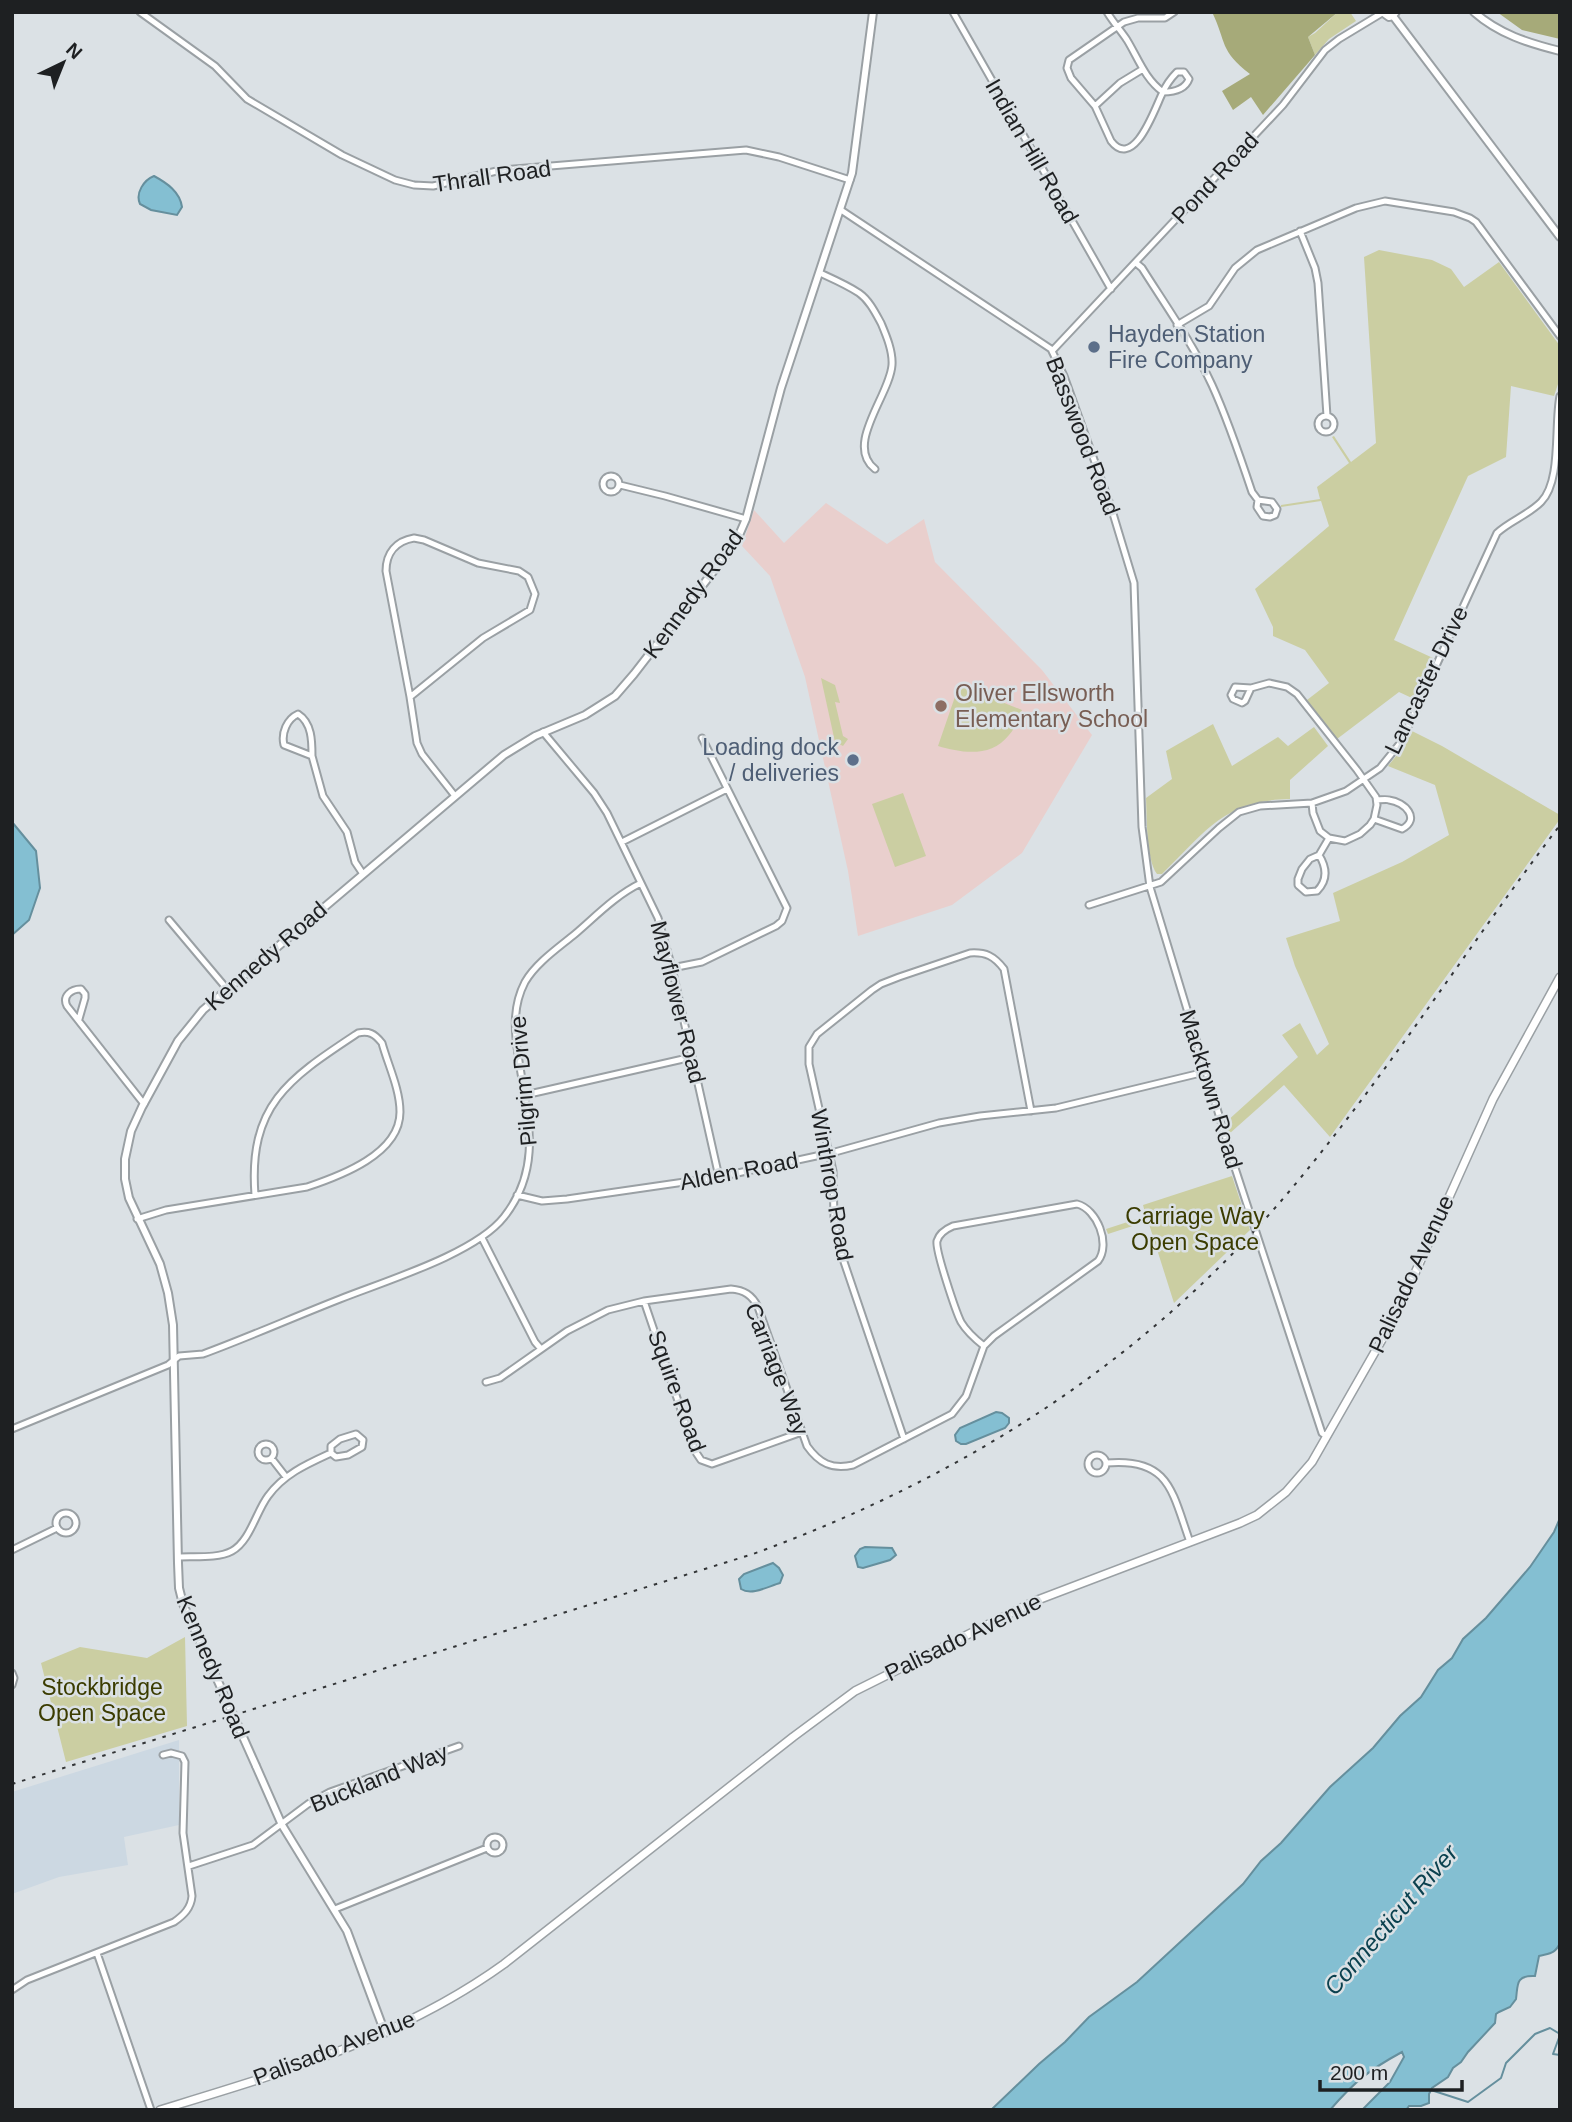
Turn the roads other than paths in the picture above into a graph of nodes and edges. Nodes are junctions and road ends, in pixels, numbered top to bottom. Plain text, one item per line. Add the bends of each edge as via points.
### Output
1 (140, 12) edge
2 (873, 12) edge
3 (953, 12) edge
4 (1107, 12) edge
5 (1174, 12) edge
6 (1474, 12) edge
7 (1382, 13) edge
8 (1394, 14) edge
9 (1117, 27) junction
10 (1560, 51) edge
11 (1143, 69) junction
12 (1163, 92) junction
13 (1095, 106) junction
14 (850, 180) junction
15 (841, 210) junction
16 (1300, 231) junction
17 (1560, 237) edge
18 (1136, 263) junction
19 (820, 273) junction
20 (1111, 289) junction
21 (1177, 325) junction
22 (1560, 336) edge
23 (1053, 350) junction
24 (1560, 396) edge
25 (1327, 416) dead end
26 (874, 469) dead end
27 (620, 485) dead end
28 (1258, 500) dead end
29 (746, 519) junction
30 (1251, 688) dead end
31 (410, 697) junction
32 (543, 732) junction
33 (702, 738) dead end
34 (312, 756) junction
35 (1140, 773) joint
36 (1364, 781) junction
37 (727, 789) junction
38 (455, 796) junction
39 (1377, 800) junction
40 (1312, 803) junction
41 (1374, 819) junction
42 (1329, 838) junction
43 (622, 842) junction
44 (1319, 855) junction
45 (363, 874) junction
46 (642, 883) junction
47 (1150, 887) junction
48 (1089, 905) dead end
49 (169, 920) dead end
50 (672, 968) junction
51 (1560, 977) edge
52 (227, 989) junction
53 (79, 1019) junction
54 (692, 1057) junction
55 (1205, 1072) junction
56 (525, 1095) junction
57 (144, 1104) junction
58 (1031, 1111) junction
59 (829, 1153) junction
60 (719, 1177) junction
61 (255, 1195) junction
62 (517, 1195) junction
63 (137, 1219) junction
64 (482, 1238) junction
65 (644, 1301) junction
66 (984, 1346) junction
67 (541, 1349) junction
68 (174, 1360) junction
69 (486, 1382) dead end
70 (12, 1429) edge
71 (802, 1432) junction
72 (1327, 1436) junction
73 (904, 1439) junction
74 (331, 1453) junction
75 (272, 1459) dead end
76 (1106, 1463) dead end
77 (286, 1477) junction
78 (57, 1528) dead end
79 (12, 1540) edge
80 (1190, 1542) junction
81 (14, 1550) edge
82 (178, 1557) junction
83 (12, 1673) edge
84 (12, 1685) edge
85 (459, 1746) dead end
86 (163, 1755) dead end
87 (282, 1825) junction
88 (487, 1849) dead end
89 (189, 1866) junction
90 (335, 1909) junction
91 (97, 1953) junction
92 (12, 1990) edge
93 (385, 2033) junction
94 (151, 2110) edge
95 (160, 2110) edge

1 - 14 street, Thrall Road via 215,66 247,99 342,155 414,185 433,186 500,170 746,150
2 - 14 street, Kennedy Road
3 - 20 street, Indian Hill Road
4 - 9 street
5 - 9 street via 1165,18 1138,18
6 - 10 street via 1508,35
7 - 8 street via 1387,17
7 - 18 street, Pond Road via 1325,50 1283,105
8 - 17 street
9 - 11 street
9 - 13 street via 1069,60 1071,78
11 - 12 street
11 - 13 street
12 - 12 street via 1184,87 1187,75 1177,72
12 - 13 street via 1148,127 1130,147 1115,146
14 - 15 street, Kennedy Road
15 - 19 street, Kennedy Road
15 - 23 street, Basswood Road
16 - 21 street via 1243,260 1209,306
16 - 22 street via 1385,201 1463,215 1476,222
16 - 25 street via 1318,283
18 - 20 street, Pond Road
18 - 21 street
19 - 26 street via 867,301 884,330 891,355 888,381 864,441 865,458
19 - 29 street, Kennedy Road via 781,388
20 - 23 street, Pond Road
21 - 28 street via 1211,383
23 - 35 street, Basswood Road via 1132,575
24 - 36 street, Lancaster Drive via 1549,492 1539,505 1497,533 1401,742
27 - 29 street
29 - 32 street, Kennedy Road via 729,553 624,686 585,715
30 - 36 street via 1278,684 1297,694
31 - 31 street via 483,638 530,610 536,594 528,577 466,559 424,540 408,539 394,548 386,571
31 - 38 street via 422,754
32 - 38 street, Kennedy Road via 510,750
32 - 43 street, Mayflower Road via 594,793
33 - 37 street
34 - 34 street via 307,720 295,715 287,722 284,745
34 - 45 street via 323,796 347,832
35 - 47 street, Macktown Road
36 - 39 street
36 - 40 street, Lancaster Drive
37 - 43 street
37 - 50 street via 786,914 776,926 713,957
38 - 45 street, Kennedy Road
39 - 41 street
39 - 41 street via 1402,804 1412,818 1402,830
40 - 42 street via 1317,824
40 - 47 street, Lancaster Drive via 1239,812
41 - 42 street via 1352,839
42 - 44 street
43 - 46 street, Mayflower Road
44 - 44 street via 1325,878 1317,891 1306,892 1298,879 1310,859
45 - 52 street, Kennedy Road
46 - 50 street, Mayflower Road
46 - 56 street, Pilgrim Drive via 620,895 525,982 514,1026
47 - 48 street
47 - 55 street, Macktown Road
49 - 52 street
50 - 54 street, Mayflower Road
51 - 72 main road, Palisado Avenue via 1497,1091 1389,1326
52 - 57 street, Kennedy Road via 185,1031
53 - 53 street via 65,999 81,989 85,998
53 - 57 street
54 - 56 street
54 - 60 street, Mayflower Road
55 - 58 street, Alden Road
55 - 72 street, Macktown Road via 1322,1433
56 - 62 street, Pilgrim Drive via 530,1152
57 - 63 street, Kennedy Road via 125,1159 127,1188
58 - 59 street, Alden Road via 939,1123
58 - 59 street, Winthrop Road via 1004,969 992,956 970,953 880,984 812,1040 809,1064
59 - 60 street, Alden Road
59 - 73 street, Winthrop Road via 838,1242
60 - 62 street, Alden Road via 554,1200
61 - 61 street via 328,1180 370,1159 391,1138 399,1123 400,1106 377,1037 368,1031 358,1033 284,1088 262,1128 254,1162
61 - 63 street
62 - 64 street, Pilgrim Drive
63 - 68 street, Kennedy Road via 168,1293
64 - 67 street
64 - 68 street, Pilgrim Drive via 218,1348
65 - 67 street, Carriage Way via 608,1310
65 - 71 street, Carriage Way via 731,1289 748,1293 758,1307
65 - 71 street, Squire Road via 698,1458 712,1464
66 - 66 street via 1098,1261 1103,1241 1095,1216 1086,1207 1071,1204 1018,1213 953,1226 942,1233 937,1251 959,1318
66 - 73 street, Carriage Way via 960,1405 952,1414
67 - 69 street, Carriage Way via 500,1378
68 - 70 street, Pilgrim Drive
68 - 82 street, Kennedy Road
71 - 73 street, Carriage Way via 818,1460 837,1467 853,1465
72 - 80 main road, Palisado Avenue via 1301,1477 1267,1508
74 - 74 street via 348,1455 362,1447 363,1440 356,1434 340,1439 331,1446
74 - 77 street
75 - 77 street
76 - 80 street via 1139,1463 1161,1476 1172,1491
77 - 82 street via 267,1497 233,1550
78 - 81 street
79 - 81 street
80 - 93 main road, Palisado Avenue via 1035,1601 855,1691 504,1964 432,2010
82 - 87 street, Kennedy Road, bridge via 183,1604
83 - 84 street
85 - 87 street, Buckland Way via 331,1792
86 - 89 street via 182,1756 185,1762 183,1826
87 - 89 street, Buckland Way via 253,1845
87 - 90 street, Kennedy Road
88 - 90 street
89 - 91 street via 192,1896 186,1913
90 - 93 street, Kennedy Road
91 - 92 street
91 - 94 street
93 - 95 main road, Palisado Avenue

